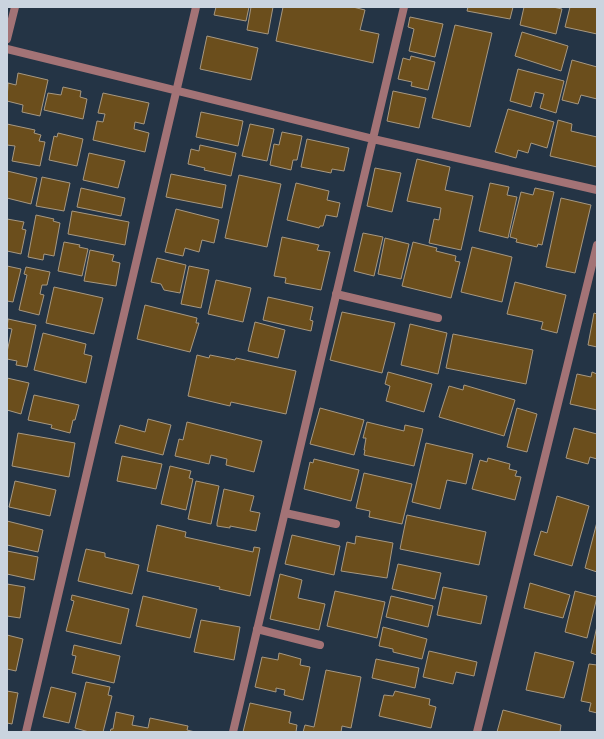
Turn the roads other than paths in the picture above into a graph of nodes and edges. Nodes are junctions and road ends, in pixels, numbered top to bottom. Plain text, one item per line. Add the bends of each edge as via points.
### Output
1 (15, 7) edge
2 (196, 7) edge
3 (404, 7) edge
4 (7, 39) edge
5 (7, 49) edge
6 (177, 91) junction
7 (373, 139) junction
8 (597, 190) edge
9 (597, 245) edge
10 (336, 294) junction
11 (438, 318) dead end
12 (285, 513) junction
13 (336, 524) dead end
14 (258, 629) junction
15 (320, 645) dead end
16 (26, 732) edge
17 (233, 732) edge
18 (477, 732) edge

1 - 4 street
2 - 6 street
3 - 7 street
5 - 6 street
6 - 7 street
6 - 16 street
7 - 8 street
7 - 10 street
9 - 18 street
10 - 11 street
10 - 12 street
12 - 13 street
12 - 14 street
14 - 15 street
14 - 17 street

